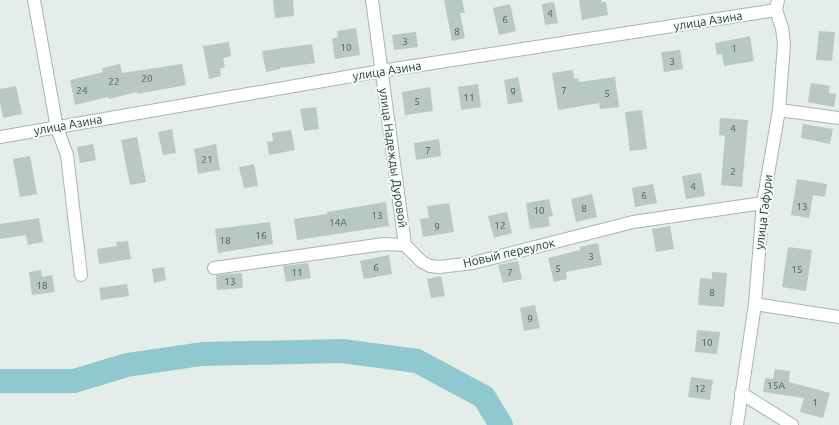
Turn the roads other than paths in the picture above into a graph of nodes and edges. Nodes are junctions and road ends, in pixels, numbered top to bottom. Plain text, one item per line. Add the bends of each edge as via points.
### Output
1 (34, 0) edge
2 (372, 0) edge
3 (777, 5) edge
4 (381, 71) junction
5 (779, 110) junction
6 (839, 118) edge
7 (57, 128) junction
8 (0, 137) edge
9 (763, 202) junction
10 (405, 245) junction
11 (214, 268) dead end
12 (80, 275) dead end
13 (755, 304) junction
14 (839, 317) edge
15 (741, 393) junction
16 (737, 425) edge
17 (792, 425) edge

1 - 7 street
2 - 4 street, улица Надежды Дуровой
3 - 4 street, улица Азина
3 - 5 street, улица Гафури via 784,44
4 - 7 street, улица Азина
4 - 10 street, улица Надежды Дуровой
5 - 6 street
5 - 9 street, улица Гафури
7 - 8 street, улица Азина
7 - 12 street via 67,155
9 - 10 street, Новый переулок via 633,222 453,266 430,266 422,262
9 - 13 street, улица Гафури
10 - 11 street via 384,244
13 - 14 street
13 - 15 street, улица Гафури
15 - 16 street, улица Гафури
15 - 17 street

